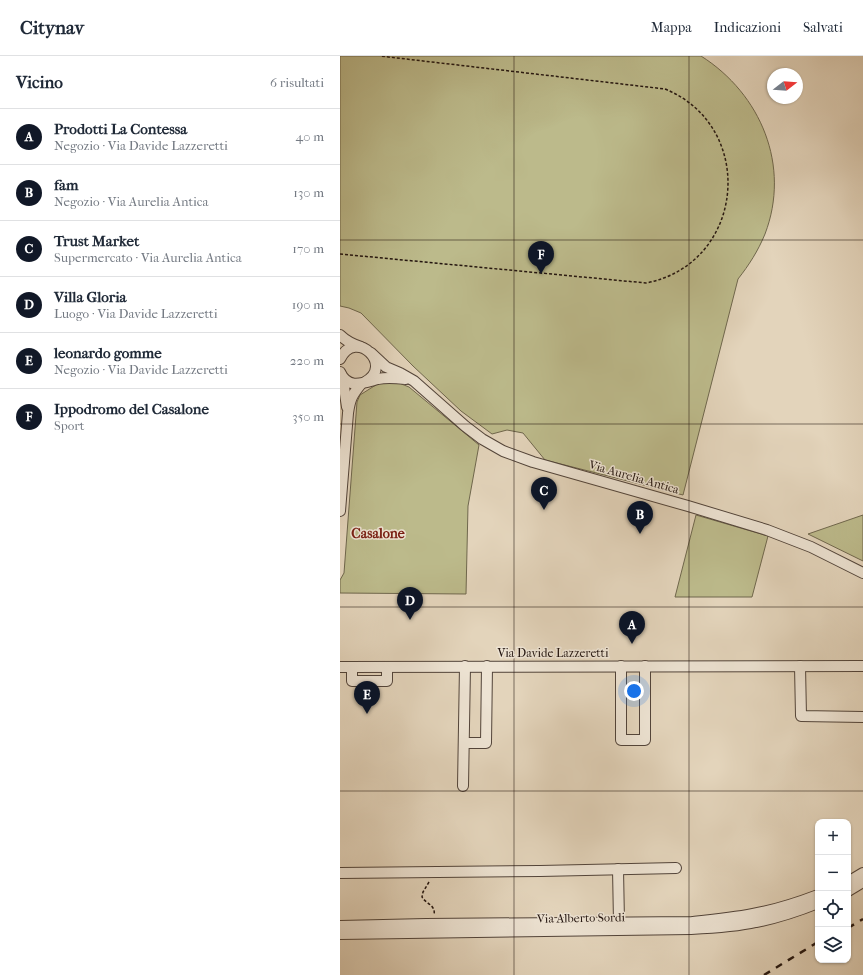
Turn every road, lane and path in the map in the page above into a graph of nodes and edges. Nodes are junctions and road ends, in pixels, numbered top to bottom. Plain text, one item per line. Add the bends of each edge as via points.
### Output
1 (380, 56) edge
2 (340, 254) edge
3 (340, 335) edge
4 (361, 347) junction
5 (371, 353) junction
6 (340, 359) edge
7 (341, 374) edge
8 (414, 381) junction
9 (362, 384) junction
10 (348, 413) junction
11 (340, 510) edge
12 (863, 572) edge
13 (387, 666) junction
14 (465, 666) junction
15 (487, 666) junction
16 (621, 666) junction
17 (645, 666) junction
18 (800, 666) junction
19 (863, 666) edge
20 (340, 667) edge
21 (352, 667) junction
22 (863, 717) edge
23 (464, 743) junction
24 (463, 786) dead end
25 (676, 868) dead end
26 (618, 870) junction
27 (430, 872) junction
28 (340, 873) edge
29 (863, 873) edge
30 (851, 880) edge
31 (863, 882) edge
32 (851, 888) edge
33 (815, 896) edge
34 (815, 904) edge
35 (432, 916) dead end
36 (619, 922) junction
37 (340, 926) edge
38 (340, 934) edge

1 - 2 path via 665,89 694,107 707,120 717,136 727,168 727,200 717,230 698,256 676,272 646,283
3 - 4 street, Via Aurelia Antica via 351,344
4 - 5 street, Via Aurelia Antica
4 - 6 street via 348,349
5 - 8 street, Via Aurelia Antica via 386,367
5 - 9 street via 376,364 375,370 373,376
7 - 9 street via 352,384
7 - 10 street
8 - 9 street via 393,378
8 - 12 street, Via Aurelia Antica via 464,426 503,451 767,530 811,547
9 - 10 street via 350,400
10 - 11 street
13 - 14 street, Via Davide Lazzeretti
13 - 21 street, Via Davide Lazzeretti
13 - 21 street via 387,681 352,681
14 - 15 street, Via Davide Lazzeretti
14 - 23 street
15 - 16 street, Via Davide Lazzeretti
15 - 23 street via 486,743
16 - 17 street, Via Davide Lazzeretti
16 - 17 street via 621,740 645,740
17 - 18 street, Via Davide Lazzeretti
18 - 19 street, Via Davide Lazzeretti
18 - 22 street via 801,716
20 - 21 street, Via Davide Lazzeretti
23 - 24 street
25 - 26 street
26 - 27 street
26 - 36 street
27 - 28 street
27 - 35 path via 430,882 422,897 433,908
29 - 30 street
31 - 32 street
33 - 36 street, Via Alberto Sordi via 753,914 726,918 692,922
34 - 38 street, Via Alberto Sordi via 756,922 691,930
36 - 37 street, Via Alberto Sordi

